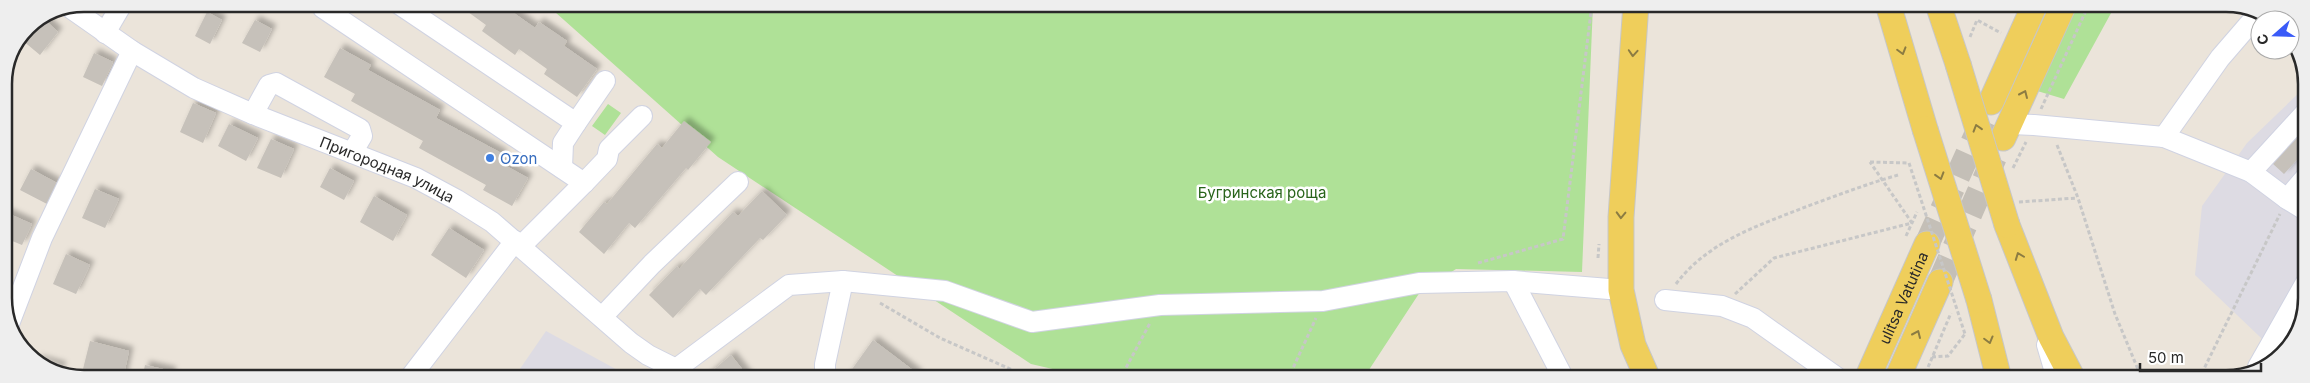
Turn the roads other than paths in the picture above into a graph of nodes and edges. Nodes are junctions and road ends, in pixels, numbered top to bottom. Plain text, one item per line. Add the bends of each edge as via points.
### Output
1 (117, 12) edge
2 (329, 12) edge
3 (411, 12) edge
4 (1635, 12) edge
5 (1890, 12) edge
6 (1942, 12) edge
7 (2031, 12) edge
8 (2061, 12) edge
9 (77, 13) edge
10 (2250, 23) edge
11 (105, 33) junction
12 (132, 51) junction
13 (605, 81) dead end
14 (1991, 102) tunnel mouth
15 (253, 114) junction
16 (642, 116) dead end
17 (2298, 121) edge
18 (576, 123) junction
19 (2016, 129) joint
20 (2164, 137) junction
21 (352, 153) junction
22 (562, 168) junction
23 (2251, 172) junction
24 (584, 182) junction
25 (738, 182) dead end
26 (2298, 186) edge
27 (2287, 199) junction
28 (2298, 206) edge
29 (518, 243) junction
30 (1927, 244) tunnel mouth
31 (843, 281) junction
32 (1513, 282) junction
33 (1940, 282) tunnel mouth
34 (2030, 286) junction
35 (1621, 290) junction
36 (2298, 296) edge
37 (1665, 300) road end
38 (14, 312) edge
39 (602, 317) junction
40 (2261, 361) edge
41 (416, 370) edge
42 (667, 370) edge
43 (677, 370) edge
44 (825, 370) edge
45 (1559, 370) edge
46 (1644, 370) edge
47 (1826, 370) edge
48 (1871, 370) edge
49 (1901, 370) edge
50 (1997, 370) edge
51 (2054, 370) edge
52 (2068, 370) edge

1 - 11 street
2 - 22 street
3 - 18 street
4 -> 35 main road via 1621,217
5 -> 50 main road, bridge
34 -> 6 main road, bridge via 2007,225 1962,55
7 - 14 main road
19 -> 8 main road
9 - 11 street, Пригородная улица
10 - 20 street via 2220,58
11 - 12 street, Пригородная улица
12 - 15 street, Пригородная улица via 194,88
12 - 38 street via 42,238
13 - 18 street
15 - 21 street, Пригородная улица
15 - 21 street via 269,85 276,83 360,129 362,136
16 - 24 street via 609,149 607,159
17 - 23 street
18 - 22 street via 563,143
19 - 20 street
20 - 23 street
21 - 29 street, Пригородная улица via 416,178 492,222
22 - 24 street
23 - 27 street
24 - 29 street
25 - 39 street
26 - 27 street
27 - 28 street
29 - 39 street, Пригородная улица
29 - 41 street
30 - 48 main road, ulitsa Vatutina
31 - 32 street via 945,291 1032,322 1160,305 1323,301 1419,283
31 - 43 street via 789,285
31 - 44 street
32 - 35 street
32 - 45 street
49 -> 33 main road, ulitsa Vatutina
34 - 51 street
34 - 52 main road
35 - 46 main road via 1633,346
36 - 40 street
37 - 47 street via 1722,306 1753,318
39 - 42 street, Пригородная улица

